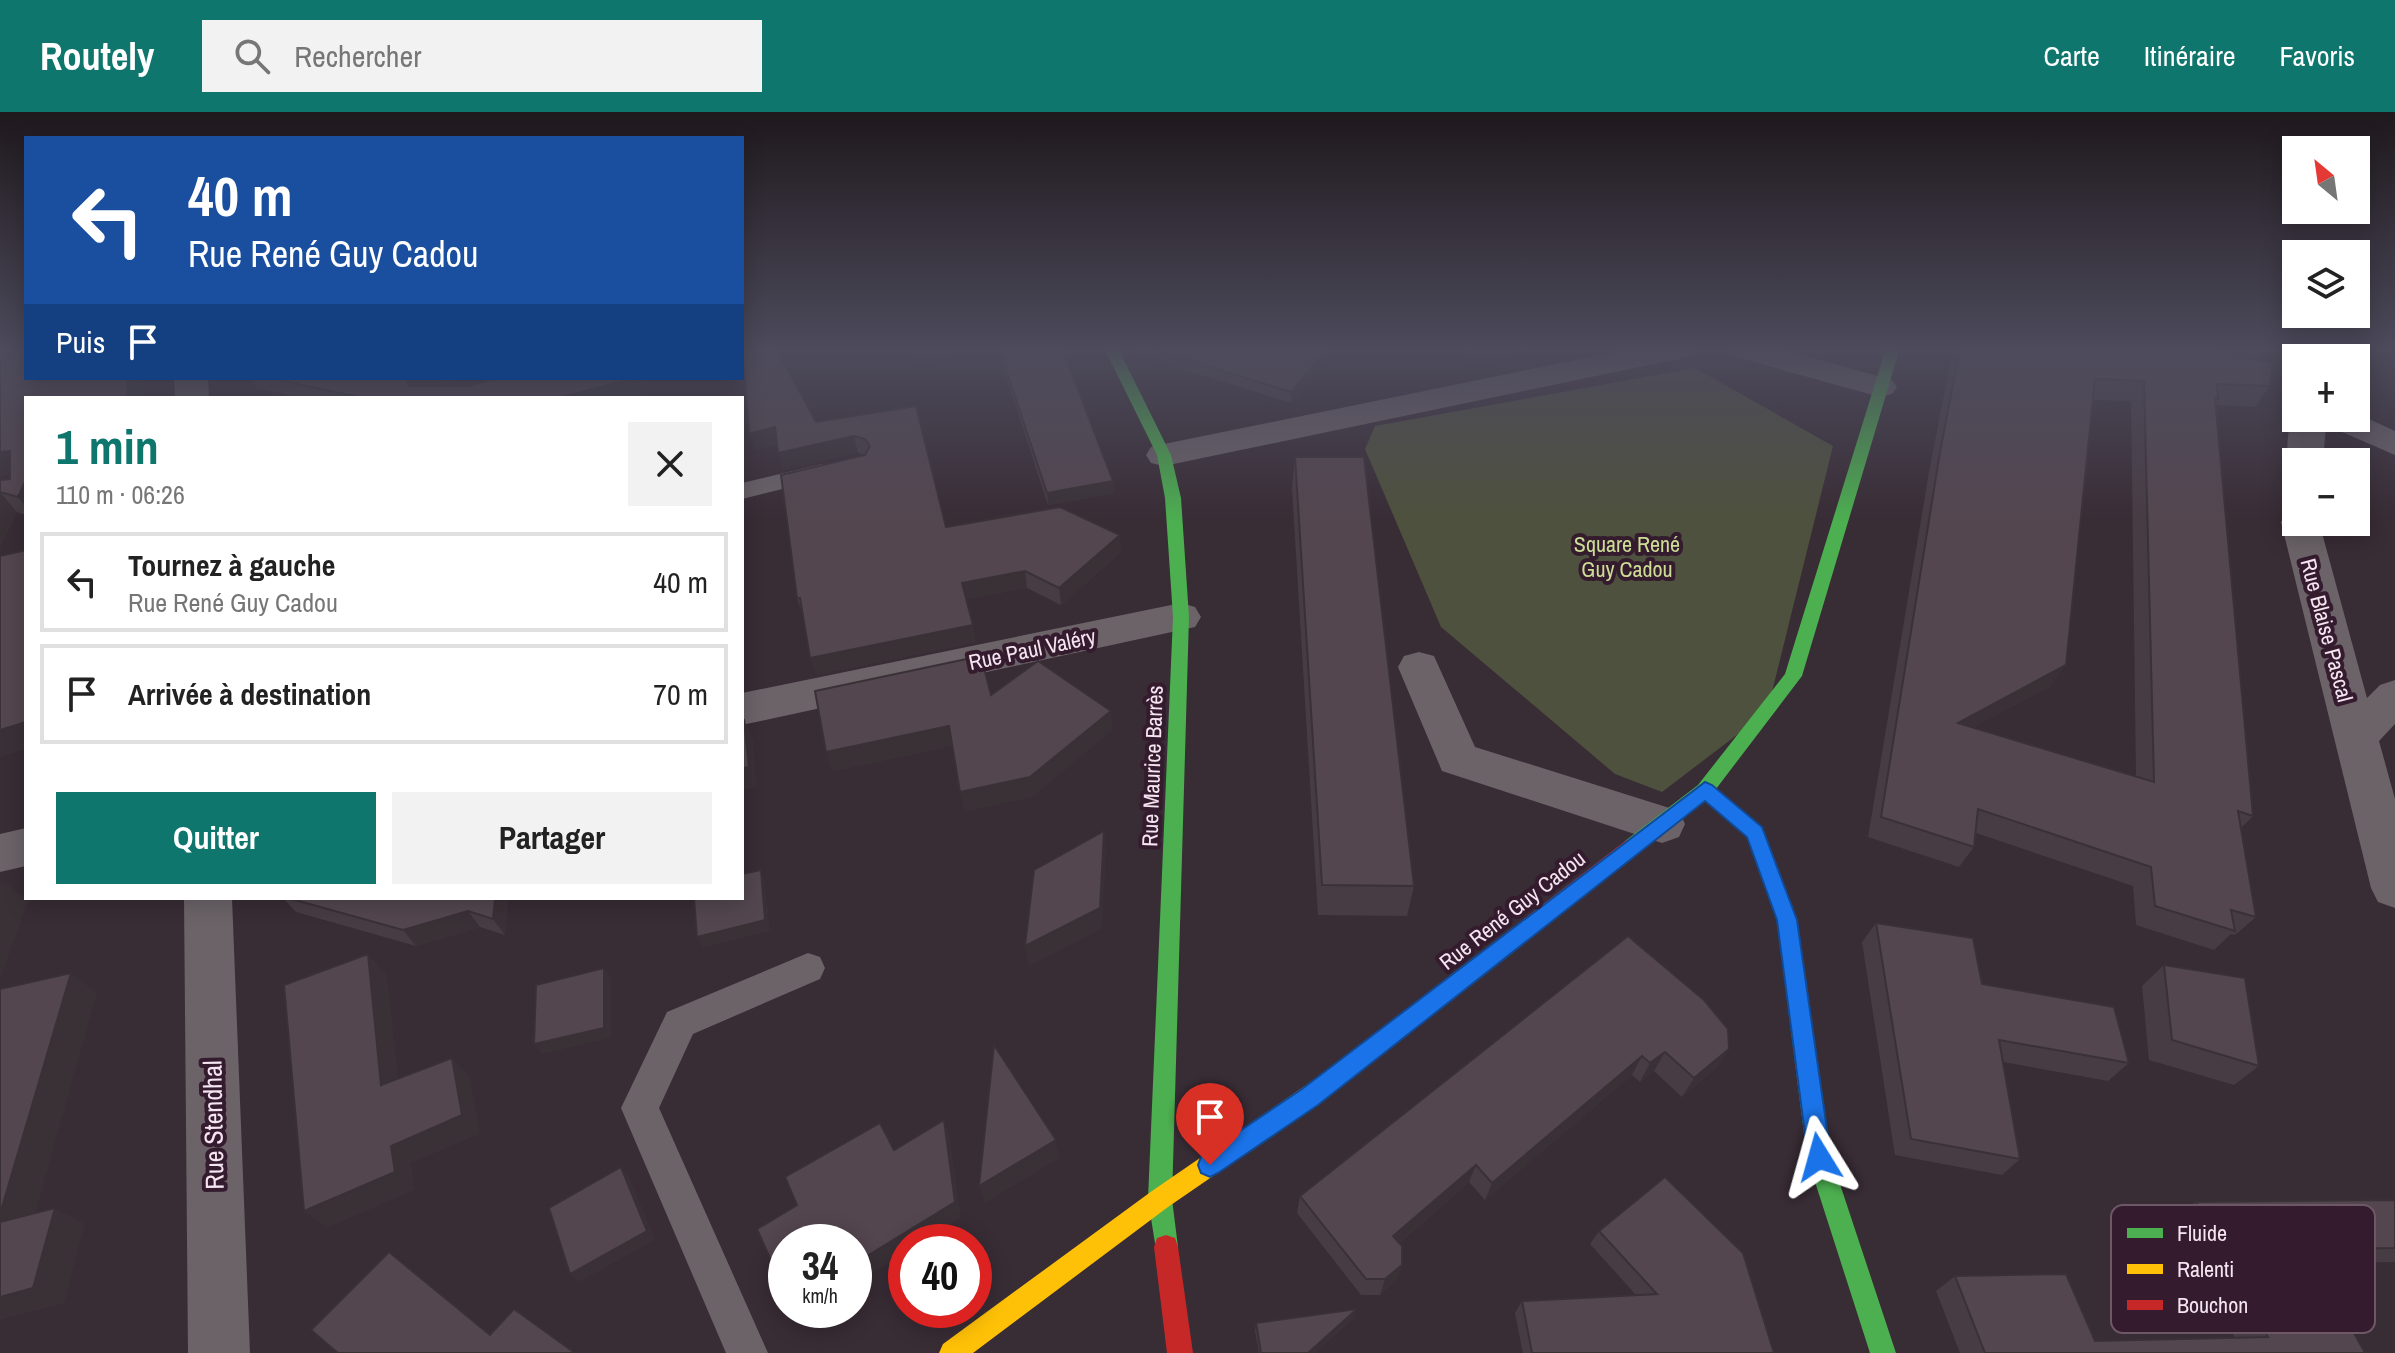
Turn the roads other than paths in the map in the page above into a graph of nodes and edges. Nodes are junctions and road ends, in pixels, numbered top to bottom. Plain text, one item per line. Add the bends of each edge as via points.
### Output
1 (1140, 406) edge
2 (1402, 406) edge
3 (1874, 406) edge
4 (2369, 432) edge
5 (2395, 444) edge
6 (1164, 455) junction
7 (845, 467) edge
8 (744, 491) edge
9 (2304, 536) edge
10 (1181, 617) junction
11 (1419, 667) dead end
12 (2395, 696) edge
13 (744, 709) edge
14 (2356, 737) junction
15 (1705, 790) junction
16 (2383, 809) edge
17 (1662, 824) junction
18 (24, 847) edge
19 (0, 853) edge
20 (2395, 888) edge
21 (208, 900) edge
22 (808, 968) dead end
23 (1160, 1199) junction
24 (219, 1353) edge
25 (747, 1353) edge
26 (952, 1353) edge
27 (1180, 1353) edge
28 (1883, 1353) edge

1 - 6 street, Rue Maurice Barrès
2 - 6 street
3 - 15 street, Rue René Guy Cadou via 1793,676
4 - 5 street
6 - 10 street, Rue Maurice Barrès via 1173,498
7 - 8 lane
9 - 14 street, Rue Blaise Pascal
10 - 13 street, Rue Paul Valéry
10 - 23 street, Rue Maurice Barrès
11 - 17 street via 1458,759
12 - 14 street, Rue Blaise Pascal
14 - 16 street, Rue Blaise Pascal
15 - 17 street, Rue René Guy Cadou
15 - 28 street via 1755,833 1787,920 1819,1157
16 - 20 street, Rue Blaise Pascal
17 - 23 street, Rue René Guy Cadou via 1310,1097
18 - 19 street
21 - 24 street, Rue Stendhal
22 - 25 lane via 680,1023 640,1108
23 - 26 street, Rue René Guy Cadou
23 - 27 street, Rue Maurice Barrès

